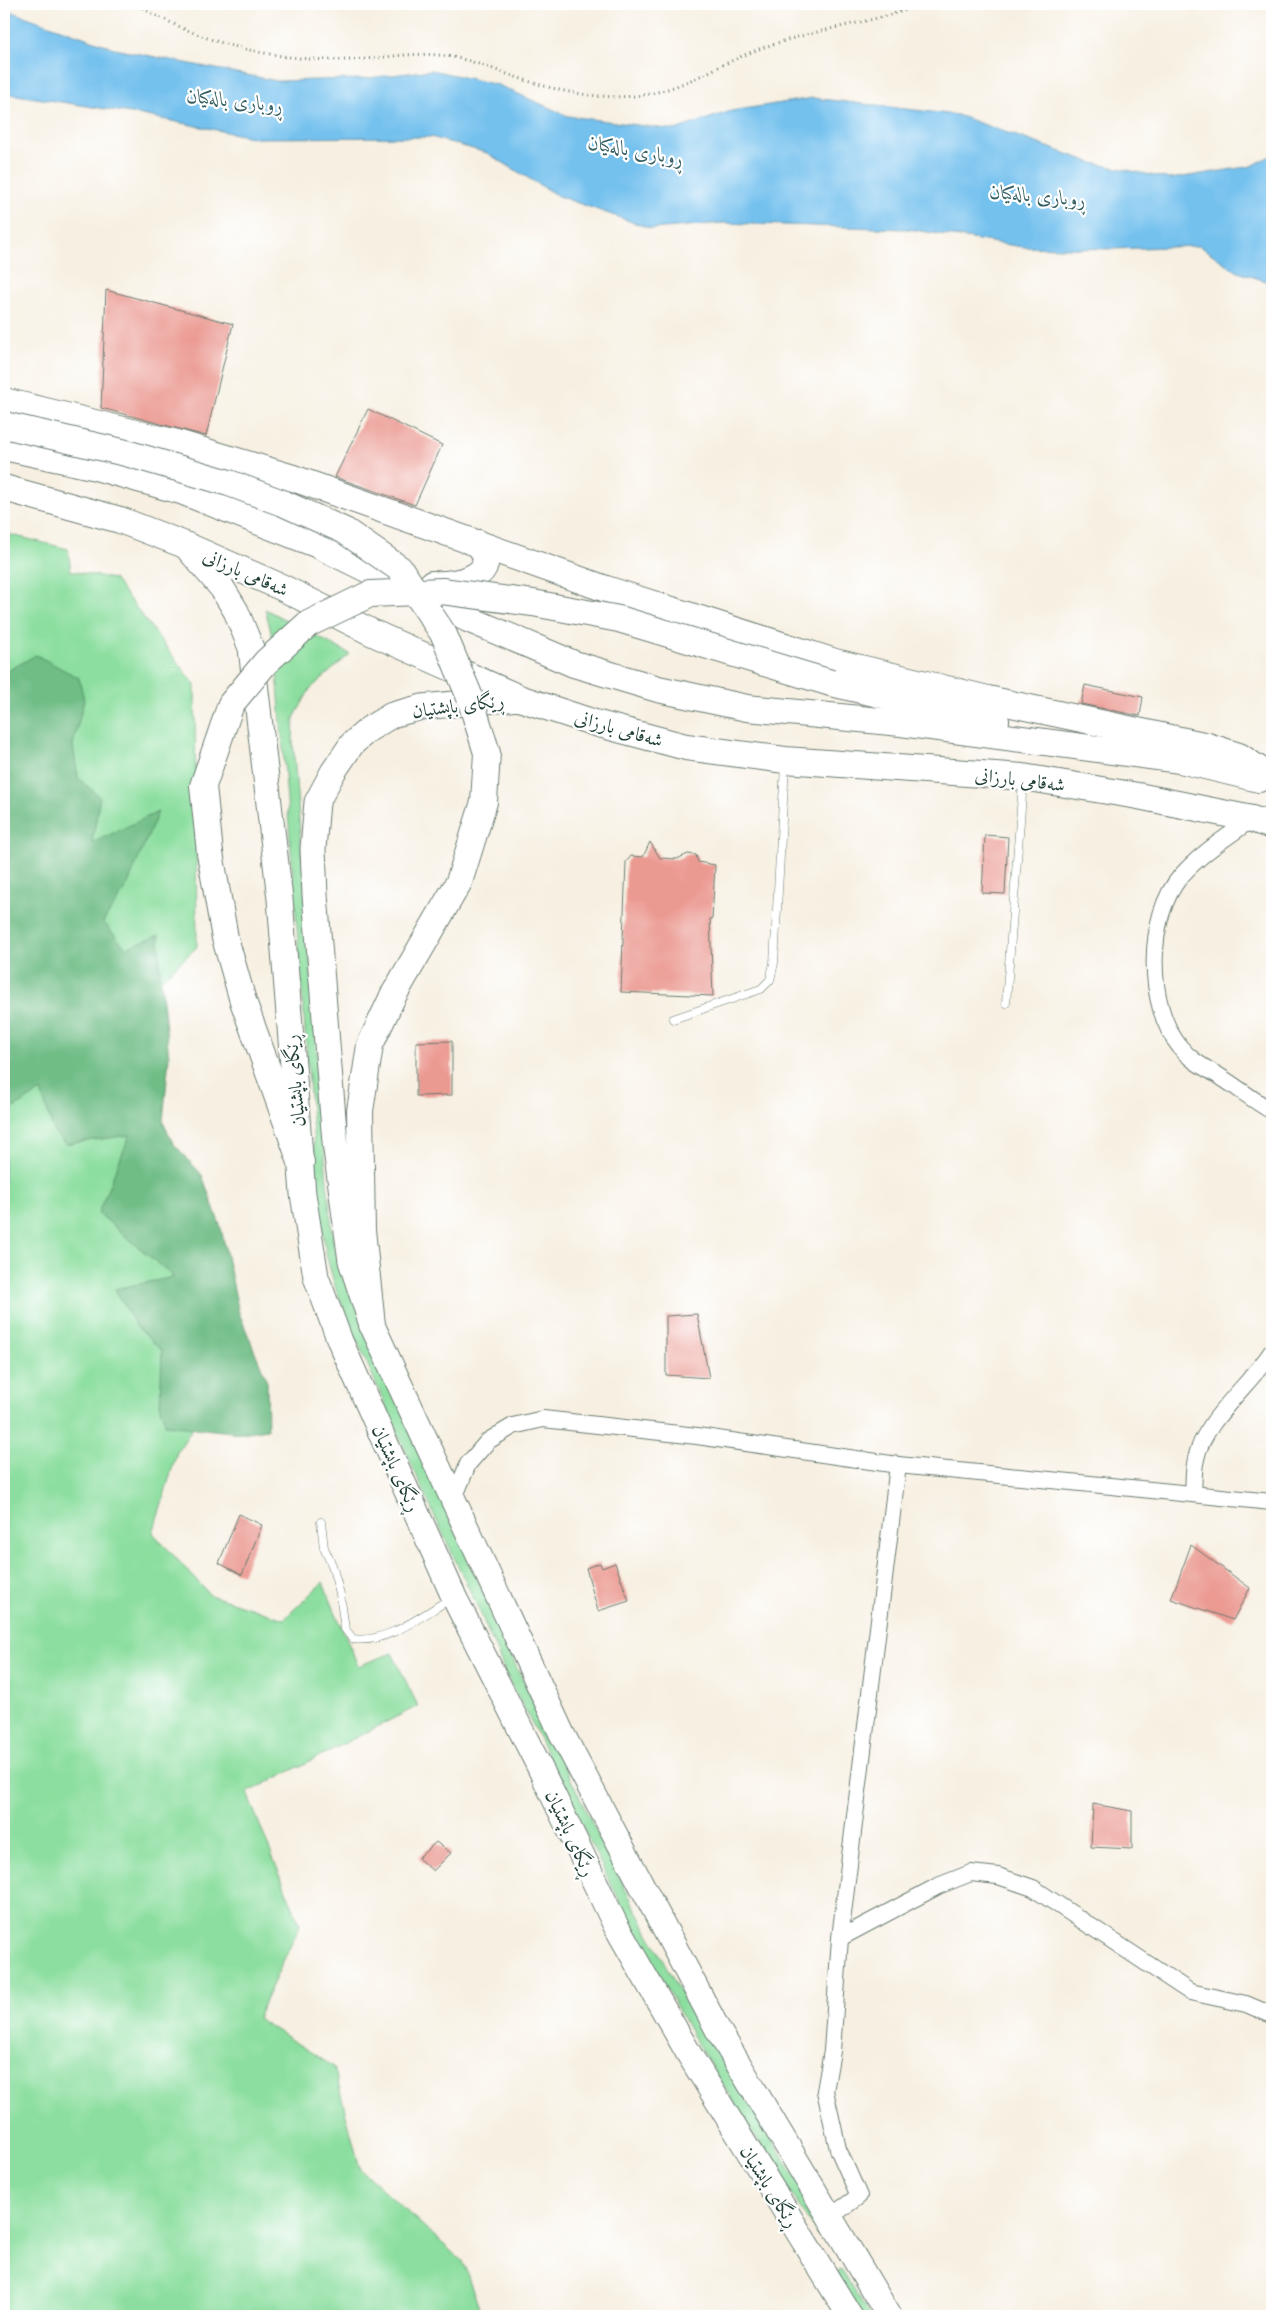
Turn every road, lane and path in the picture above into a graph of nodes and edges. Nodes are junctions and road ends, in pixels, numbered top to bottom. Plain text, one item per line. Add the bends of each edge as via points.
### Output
1 (134, 4) edge
2 (925, 4) edge
3 (4, 402) edge
4 (4, 425) edge
5 (4, 446) edge
6 (4, 488) edge
7 (478, 542) junction
8 (185, 545) junction
9 (540, 564) junction
10 (368, 570) junction
11 (475, 577) junction
12 (519, 698) junction
13 (785, 760) junction
14 (1180, 760) junction
15 (1023, 777) junction
16 (1272, 780) edge
17 (1262, 823) edge
18 (1006, 1003) dead end
19 (673, 1019) dead end
20 (1272, 1111) edge
21 (301, 1162) junction
22 (372, 1325) junction
23 (1272, 1350) edge
24 (898, 1465) junction
25 (1193, 1494) junction
26 (1272, 1502) edge
27 (454, 1506) junction
28 (321, 1522) dead end
29 (454, 1597) junction
30 (840, 1938) junction
31 (1272, 2015) edge
32 (830, 2217) junction
33 (846, 2244) junction
34 (817, 2261) junction
35 (850, 2316) edge
36 (889, 2316) edge

1 - 2 path via 213,40 268,52 347,60 421,54 446,56 561,91 600,97 637,96 680,85 760,48
3 - 7 highway via 195,448
4 - 22 highway, bridge via 126,453 229,483 345,531 400,569 444,635 469,695 487,753 484,802 459,882 393,996 370,1045 360,1112 362,1230
5 - 10 highway, شەقامی بارزانی via 92,466 181,492 318,546
6 - 8 highway, شەقامی بارزانی via 120,520
7 - 9 highway
7 - 11 highway via 485,561
8 - 12 highway, شەقامی بارزانی
8 - 21 main road, ڕێگای باپشتیان via 222,588 236,611 251,648 280,899
9 - 11 highway via 506,564
9 - 16 highway via 676,612 866,671 1208,746 1238,756
10 - 11 highway via 434,585 455,584
10 - 14 highway, شەقامی بارزانی via 468,619 574,664 658,689 747,708 901,723
12 - 13 highway, شەقامی بارزانی via 595,723 686,747
12 - 22 main road, ڕێگای باپشتیان via 422,706 392,715 352,744 317,802 313,849 315,895 336,1142 351,1261
13 - 15 highway, شەقامی بارزانی
13 - 19 lane via 774,963 770,980 761,990
14 - 16 highway, شەقامی بارزانی
14 - 21 highway, bridge via 831,683 619,619 533,603 442,592 370,594 308,624 266,662 231,704 203,786 210,853 225,938 243,1002
15 - 17 highway, شەقامی بارزانی via 1138,796
15 - 18 lane
17 - 20 street via 1205,853 1180,877 1166,902 1153,966 1165,1024 1179,1046 1197,1065
21 - 29 main road, ڕێگای باپشتیان via 316,1277 340,1342
22 - 27 main road, ڕێگای باپشتیان
23 - 25 street via 1259,1371 1208,1429 1196,1458
24 - 25 street
24 - 27 street via 697,1436 543,1419 513,1426 483,1446 461,1477
24 - 30 street
25 - 26 street
27 - 32 main road, ڕێگای باپشتیان via 562,1734 713,2021
28 - 29 lane via 324,1548 340,1594 345,1629 353,1639 366,1641 381,1637
29 - 34 main road, ڕێگای باپشتیان via 616,1926 689,2054
30 - 31 street via 971,1873 998,1876 1033,1888 1190,1992 1246,2004
30 - 32 street via 832,2051 825,2091 838,2149 859,2196
32 - 33 main road, ڕێگای باپشتیان
33 - 34 main road
33 - 36 main road, ڕێگای باپشتیان
34 - 35 main road, ڕێگای باپشتیان

